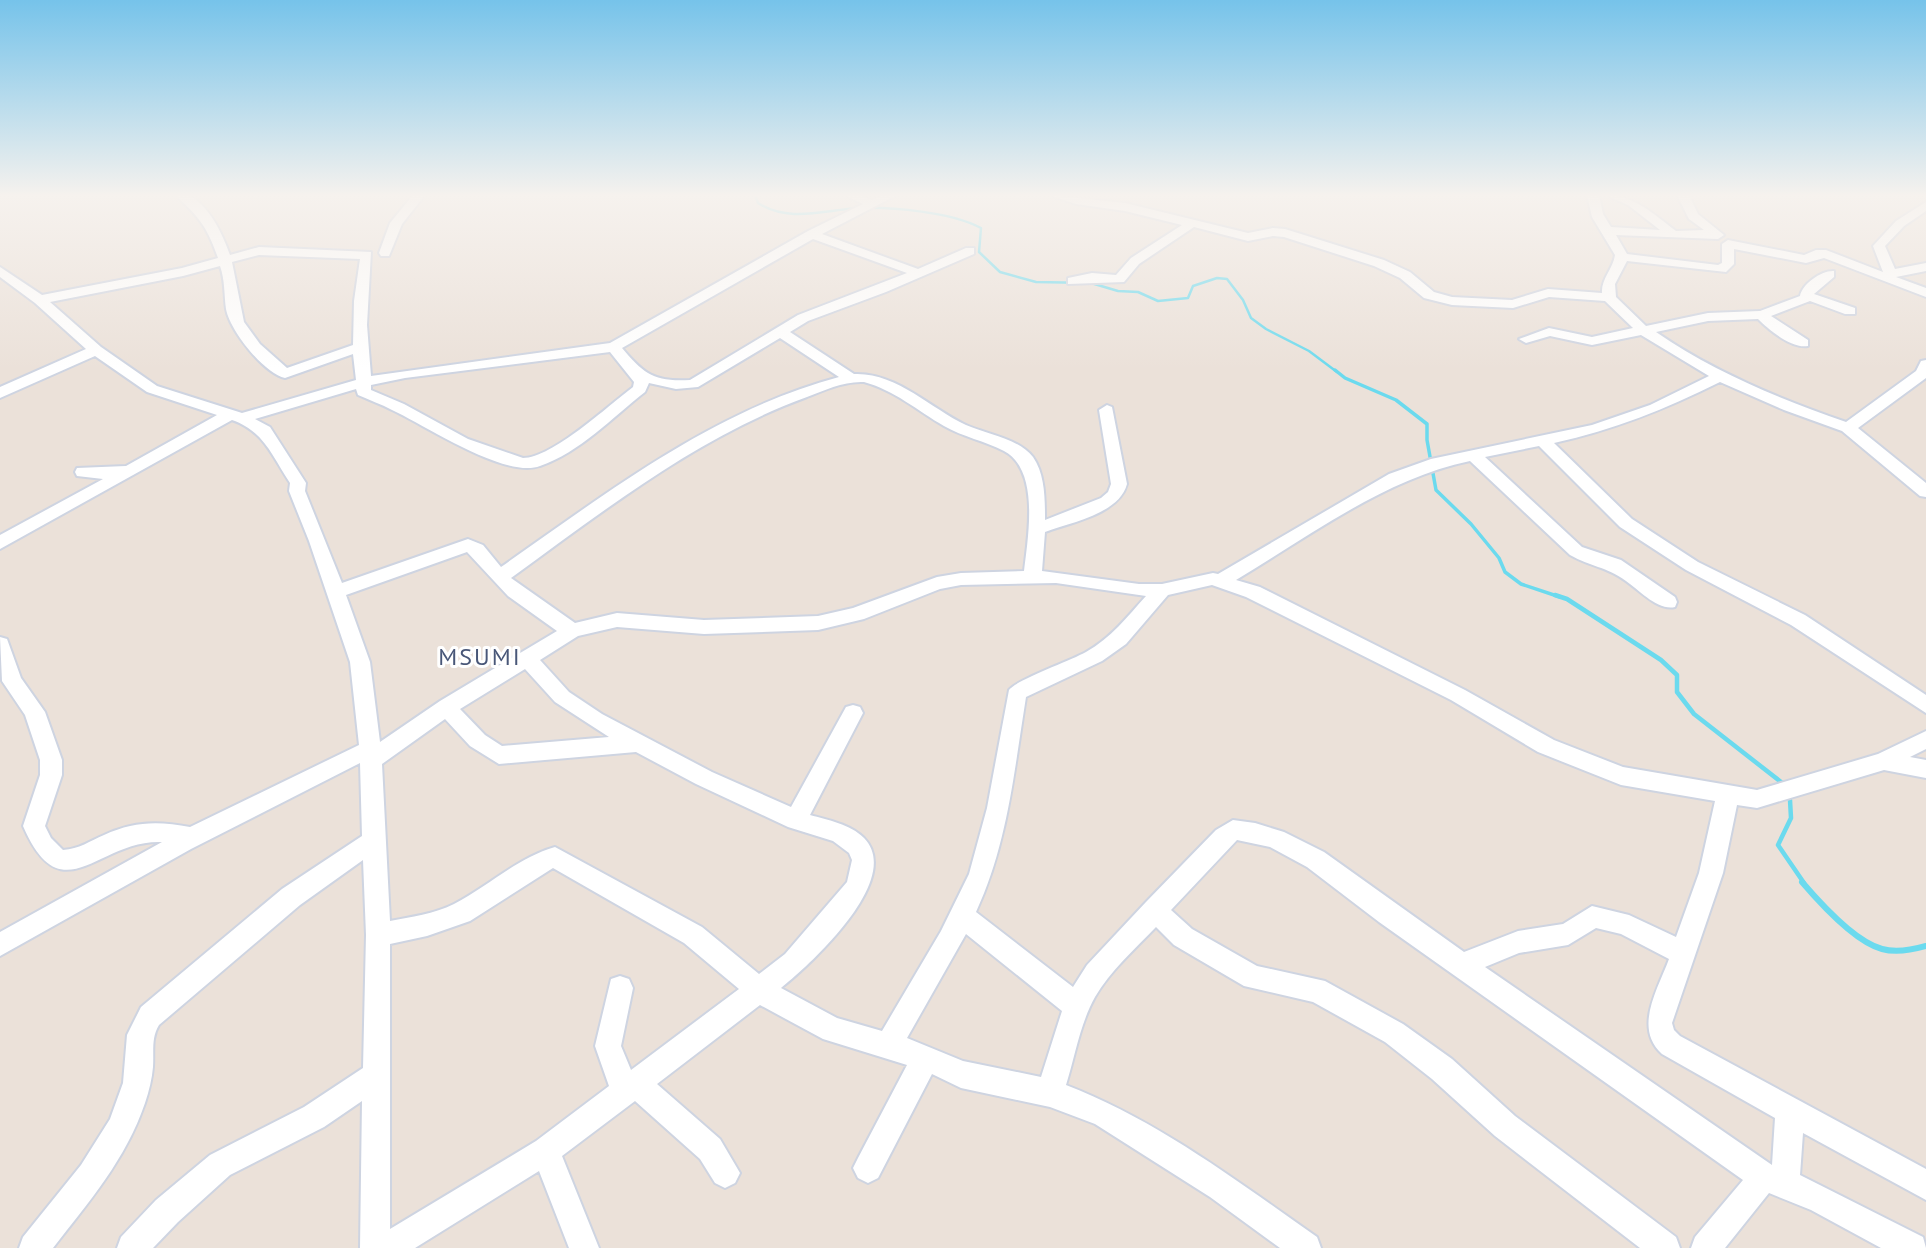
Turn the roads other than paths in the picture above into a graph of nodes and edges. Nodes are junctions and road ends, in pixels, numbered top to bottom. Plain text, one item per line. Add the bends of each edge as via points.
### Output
1 (224, 253) edge
2 (252, 253) edge
3 (319, 253) edge
4 (778, 253) edge
5 (864, 253) edge
6 (965, 253) edge
7 (1147, 253) edge
8 (1353, 253) edge
9 (1621, 253) edge
10 (1728, 253) edge
11 (1776, 253) edge
12 (1881, 253) edge
13 (1622, 257) junction
14 (226, 261) junction
15 (1926, 267) edge
16 (918, 273) junction
17 (1829, 274) dead end
18 (1888, 274) junction
19 (2, 275) edge
20 (1073, 281) dead end
21 (1926, 293) edge
22 (1609, 297) junction
23 (1810, 298) junction
24 (40, 300) junction
25 (1850, 311) dead end
26 (1762, 315) junction
27 (1642, 329) junction
28 (779, 331) junction
29 (1526, 339) dead end
30 (1803, 343) dead end
31 (360, 347) junction
32 (614, 347) junction
33 (96, 350) junction
34 (1926, 364) edge
35 (636, 376) junction
36 (1720, 376) junction
37 (851, 378) junction
38 (365, 383) junction
39 (0, 393) edge
40 (1107, 410) dead end
41 (231, 416) junction
42 (1848, 428) junction
43 (1543, 441) junction
44 (1474, 456) junction
45 (83, 472) dead end
46 (1926, 492) edge
47 (1037, 529) junction
48 (0, 543) edge
49 (500, 578) junction
50 (1032, 578) junction
51 (1222, 580) junction
52 (1162, 590) junction
53 (335, 592) junction
54 (1668, 602) dead end
55 (572, 631) junction
56 (0, 644) edge
57 (528, 660) junction
58 (6, 682) edge
59 (1926, 705) edge
60 (447, 708) junction
61 (853, 713) dead end
62 (1926, 740) edge
63 (638, 743) junction
64 (371, 755) junction
65 (1884, 761) junction
66 (1926, 769) edge
67 (1728, 794) junction
68 (796, 820) junction
69 (194, 837) junction
70 (374, 840) junction
71 (1155, 911) junction
72 (961, 915) junction
73 (378, 935) junction
74 (0, 945) edge
75 (1684, 954) junction
76 (1462, 965) junction
77 (620, 988) dead end
78 (759, 990) junction
79 (1076, 1006) junction
80 (889, 1045) junction
81 (926, 1057) junction
82 (376, 1076) junction
83 (631, 1088) junction
84 (1051, 1093) junction
85 (1790, 1111) junction
86 (546, 1151) junction
87 (868, 1168) dead end
88 (725, 1173) dead end
89 (1774, 1180) junction
90 (1926, 1185) edge
91 (34, 1248) edge
92 (132, 1248) edge
93 (375, 1248) edge
94 (387, 1248) edge
95 (583, 1248) edge
96 (1306, 1248) edge
97 (1665, 1248) edge
98 (1706, 1248) edge
99 (1912, 1248) edge

1 - 14 street
2 - 14 street
3 - 31 street via 367,255 361,284
4 - 32 street
5 - 16 street
6 - 16 street
7 - 20 street via 1119,279
8 - 22 street via 1405,275 1429,295 1452,301 1513,304 1548,293
9 - 13 street
10 - 13 street via 1728,264 1721,269
11 - 18 street via 1806,259 1826,254
12 - 18 street
13 - 22 street via 1608,284
14 - 24 street
14 - 31 street via 234,313 259,354 284,373
15 - 18 street
16 - 28 street
17 - 23 street via 1807,291
18 - 21 street
19 - 24 street
22 - 27 street
23 - 25 street
23 - 26 street
24 - 33 street
26 - 27 street via 1707,317
26 - 30 street
27 - 29 street via 1588,341 1549,332
27 - 36 street
28 - 35 street via 693,384
28 - 37 street
31 - 38 street
32 - 35 street
32 - 38 street
33 - 39 street
33 - 41 street via 152,389
34 - 42 street via 1923,373
35 - 38 street via 642,382 634,396 557,453 534,463 521,463 462,442 363,392
36 - 42 street
36 - 43 street via 1655,408
37 - 47 street via 880,383 1026,459 1033,471
37 - 49 street via 735,420
38 - 41 street
40 - 47 street via 1119,484 1116,494 1107,502
41 - 45 street via 114,472
41 - 48 street
41 - 53 street via 264,430 298,483 297,491
42 - 46 street
43 - 44 street
43 - 59 street via 1626,523 1692,566 1798,620
44 - 51 street via 1431,464 1395,478
44 - 54 street via 1576,551 1615,564
47 - 50 street
49 - 53 street via 475,547 467,545
49 - 55 street
50 - 52 street
50 - 55 street via 937,583 857,614 818,623 704,627 617,620
51 - 52 street
51 - 67 street via 1458,695 1579,761 1621,776
52 - 72 street via 1119,639 1053,677 1021,688 1016,695 1001,799 981,874
53 - 64 street via 360,662
55 - 57 street
56 - 58 street
57 - 60 street
57 - 63 street via 577,709
58 - 69 street via 35,712 51,760 51,775 33,826 51,856 72,861 128,835 155,830
60 - 63 street via 487,749 499,755
60 - 64 street
61 - 68 street
62 - 65 street
63 - 68 street
64 - 69 street
64 - 70 street
65 - 66 street
65 - 67 street via 1757,799
67 - 75 street via 1711,873
68 - 78 street via 841,834 857,846 864,860 858,886 830,922 794,962
69 - 74 street
70 - 73 street
70 - 91 street via 291,897 150,1016 138,1039 139,1066 120,1130
71 - 76 street via 1233,830 1255,831 1282,841 1338,875
71 - 79 street via 1096,973
71 - 97 street via 1183,937 1253,977 1316,990 1394,1033 1505,1126
72 - 79 street
72 - 80 street
73 - 78 street via 461,913 555,857 693,935
73 - 82 street
75 - 76 street via 1609,919 1592,917 1568,934 1518,942
75 - 85 street via 1659,1023 1662,1037
76 - 89 street
77 - 83 street via 608,1046
78 - 80 street via 832,1030
78 - 83 street
79 - 84 street
80 - 81 street
81 - 84 street via 961,1074
81 - 87 street
82 - 92 street via 314,1117 220,1165 175,1202
82 - 93 street
83 - 86 street
83 - 88 street via 710,1149
84 - 96 street via 1104,1114 1220,1186
85 - 89 street
85 - 90 street
86 - 94 street
86 - 95 street
89 - 98 street
89 - 99 street

